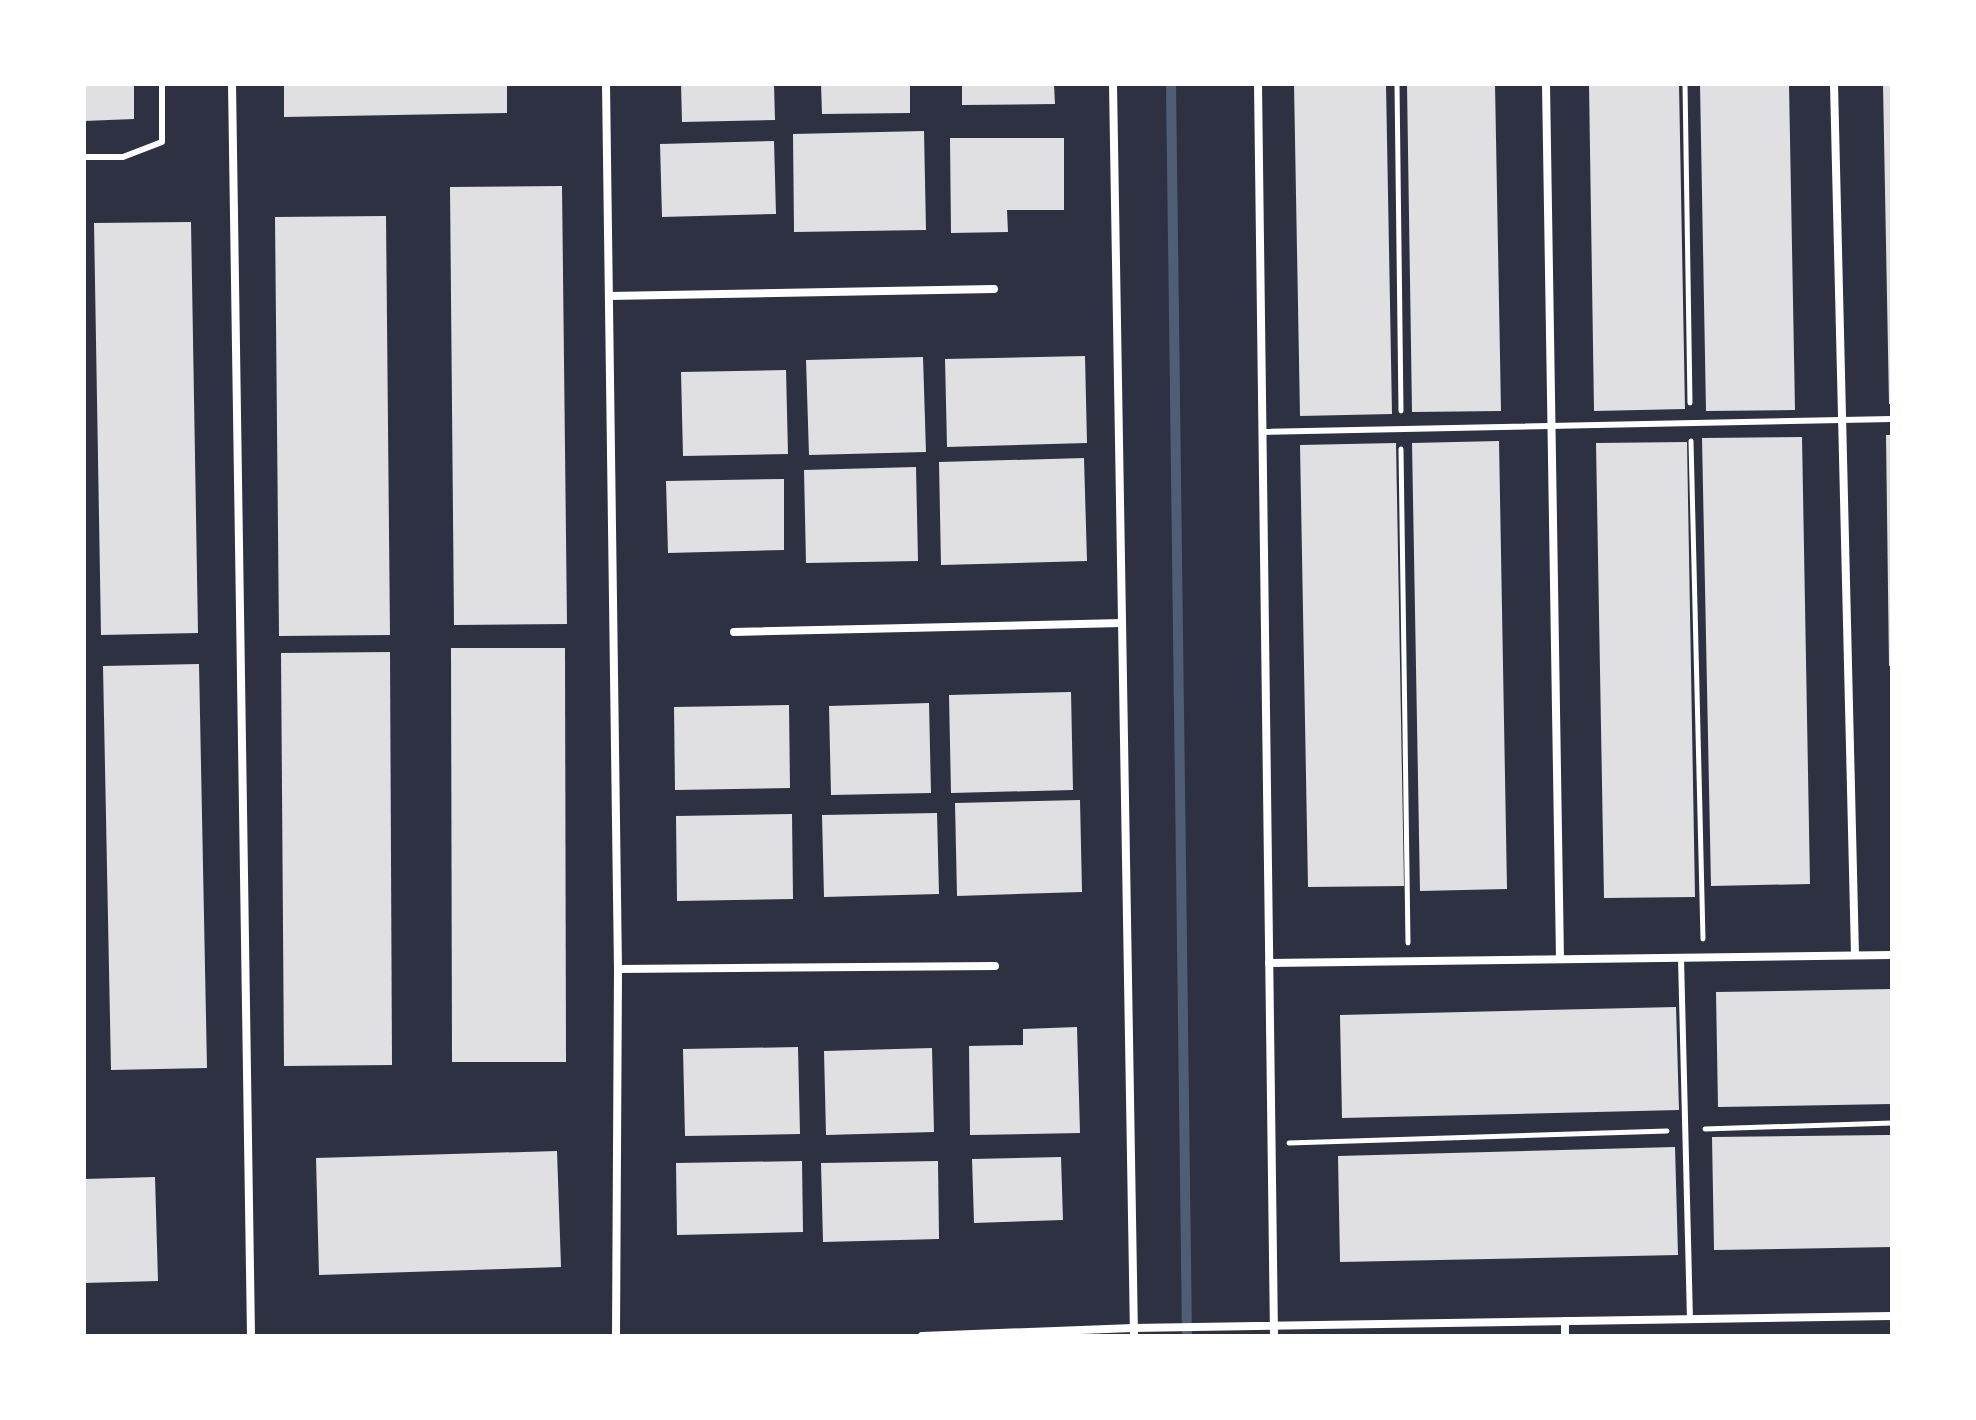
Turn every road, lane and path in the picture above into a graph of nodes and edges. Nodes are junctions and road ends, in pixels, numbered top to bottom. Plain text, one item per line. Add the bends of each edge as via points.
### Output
1 (162, 84) edge
2 (232, 84) edge
3 (606, 84) edge
4 (1113, 84) edge
5 (1258, 84) edge
6 (1397, 84) edge
7 (1546, 84) edge
8 (1685, 84) edge
9 (1834, 84) edge
10 (84, 157) edge
11 (994, 289) dead end
12 (609, 296) junction
13 (1892, 419) edge
14 (1842, 420) junction
15 (1690, 424) junction
16 (1552, 426) junction
17 (1401, 429) junction
18 (1262, 432) junction
19 (1122, 623) junction
20 (734, 632) dead end
21 (1855, 955) junction
22 (1892, 955) edge
23 (1704, 957) junction
24 (1681, 958) junction
25 (1560, 959) junction
26 (1408, 961) junction
27 (1269, 963) junction
28 (995, 966) dead end
29 (618, 969) junction
30 (1892, 1123) edge
31 (1685, 1130) junction
32 (1270, 1144) junction
33 (1892, 1316) edge
34 (1690, 1320) junction
35 (1565, 1321) junction
36 (1274, 1331) edge
37 (1134, 1332) edge
38 (251, 1336) edge
39 (616, 1336) edge
40 (922, 1336) edge
41 (1565, 1336) edge

1 - 10 lane via 162,142 123,157
2 - 38 street
3 - 12 street
4 - 19 street
5 - 18 street
6 - 17 path
7 - 16 street
8 - 15 path
9 - 14 street
11 - 12 street
12 - 29 street
13 - 14 lane
14 - 15 lane
14 - 21 street
15 - 16 lane
15 - 23 path
16 - 17 lane
16 - 25 street
17 - 18 lane
17 - 26 path
18 - 27 street
19 - 20 street
19 - 37 street
21 - 22 street
21 - 23 street
23 - 24 street
24 - 25 street
24 - 31 lane
25 - 26 street
26 - 27 street
27 - 32 street
28 - 29 street
29 - 39 street
30 - 31 path
31 - 32 path
31 - 34 lane
32 - 36 street
33 - 34 street
34 - 35 street
35 - 36 street
35 - 41 street
36 - 37 street via 1203,1327
37 - 40 street

